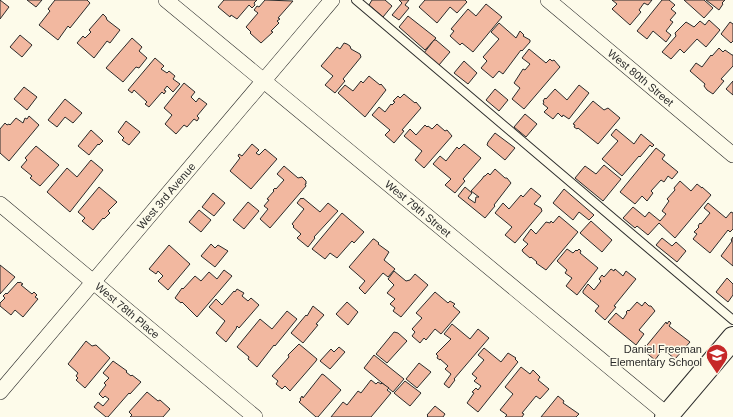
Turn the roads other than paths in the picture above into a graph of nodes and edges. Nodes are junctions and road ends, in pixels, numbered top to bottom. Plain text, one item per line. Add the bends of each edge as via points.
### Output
1 (166, 0) edge
2 (332, 0) edge
3 (356, 0) edge
4 (548, 0) edge
5 (264, 80) junction
6 (733, 156) edge
7 (0, 204) edge
8 (93, 282) junction
9 (733, 320) edge
10 (733, 338) edge
11 (0, 392) edge
12 (668, 416) edge
13 (255, 417) edge

1 - 5 street, West 79th Street
2 - 5 street, West 3rd Avenue
3 - 9 lane
4 - 6 street, West 80th Street
5 - 8 street, West 3rd Avenue
5 - 12 street, West 79th Street
7 - 8 street, West 78th Place
8 - 11 street, West 3rd Avenue
8 - 13 street, West 78th Place
10 - 12 street

